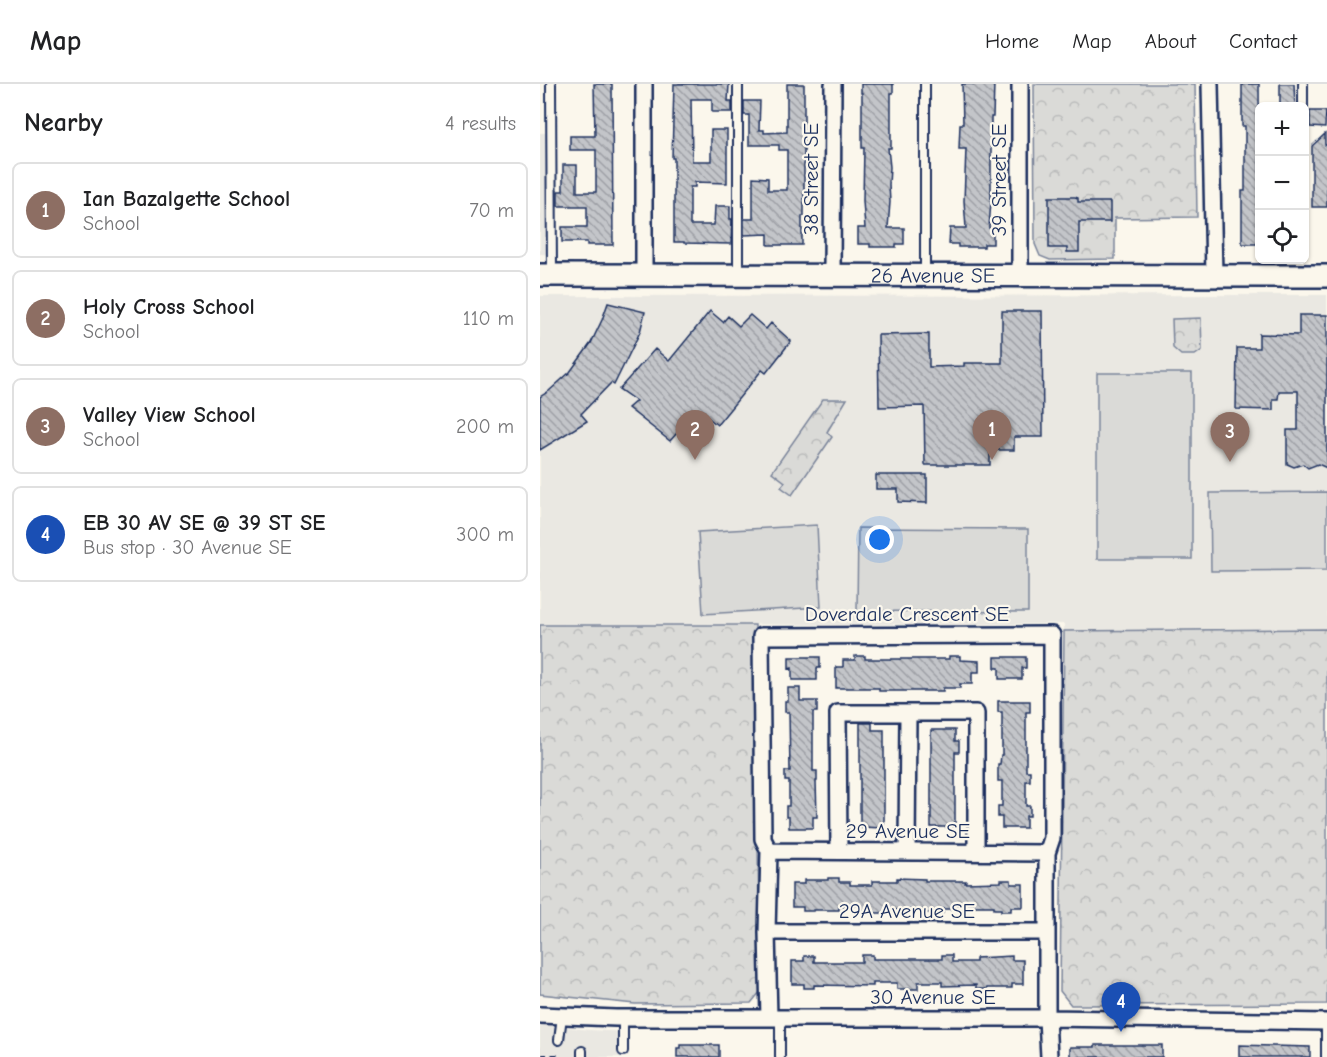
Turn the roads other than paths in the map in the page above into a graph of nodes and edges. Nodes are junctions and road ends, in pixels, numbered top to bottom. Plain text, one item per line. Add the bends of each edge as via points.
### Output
1 (551, 84) edge
2 (644, 84) edge
3 (738, 84) edge
4 (833, 84) edge
5 (925, 84) edge
6 (1020, 84) edge
7 (1210, 84) edge
8 (1303, 84) edge
9 (1303, 102) edge
10 (540, 135) edge
11 (551, 135) junction
12 (546, 275) edge
13 (644, 275) junction
14 (738, 275) junction
15 (832, 275) junction
16 (925, 275) junction
17 (1020, 275) junction
18 (1214, 275) junction
19 (1327, 276) edge
20 (908, 713) junction
21 (769, 851) junction
22 (839, 851) junction
23 (907, 852) junction
24 (976, 852) junction
25 (1047, 853) junction
26 (767, 932) junction
27 (1047, 932) junction
28 (540, 1015) edge
29 (562, 1016) junction
30 (622, 1018) junction
31 (774, 1018) junction
32 (1047, 1018) junction
33 (1327, 1022) edge
34 (559, 1040) dead end
35 (623, 1052) dead end
36 (780, 1057) edge
37 (1049, 1057) edge
38 (1326, 1057) edge

1 - 11 lane
2 - 13 street
3 - 14 lane
4 - 15 street, 38 Street SE
5 - 16 lane
6 - 17 street, 39 Street SE
7 - 18 street
8 - 9 lane
10 - 11 lane
11 - 12 lane
12 - 13 street, 26 Avenue SE
13 - 14 street, 26 Avenue SE
14 - 15 street, 26 Avenue SE
15 - 16 street, 26 Avenue SE
16 - 17 street, 26 Avenue SE
17 - 18 street, 26 Avenue SE
18 - 19 street, 26 Avenue SE via 1304,272
20 - 22 street via 838,713
20 - 23 street
20 - 24 street via 976,712
21 - 22 street, 29 Avenue SE
21 - 25 street, Doverdale Crescent SE via 763,839 761,636 1052,635 1052,838
21 - 26 street, Doverdale Crescent SE
22 - 23 street, 29 Avenue SE
23 - 24 street, 29 Avenue SE
24 - 25 street, 29 Avenue SE
25 - 27 street, Doverdale Crescent SE
26 - 27 street, 29A Avenue SE
26 - 31 street, Doverdale Crescent SE
27 - 32 street, Doverdale Crescent SE
28 - 29 street, 30 Avenue SE
29 - 30 street, 30 Avenue SE
29 - 34 lane
30 - 31 street, 30 Avenue SE
30 - 35 lane
31 - 32 street, 30 Avenue SE
31 - 36 lane
32 - 33 street, 30 Avenue SE
32 - 37 street
33 - 38 lane

